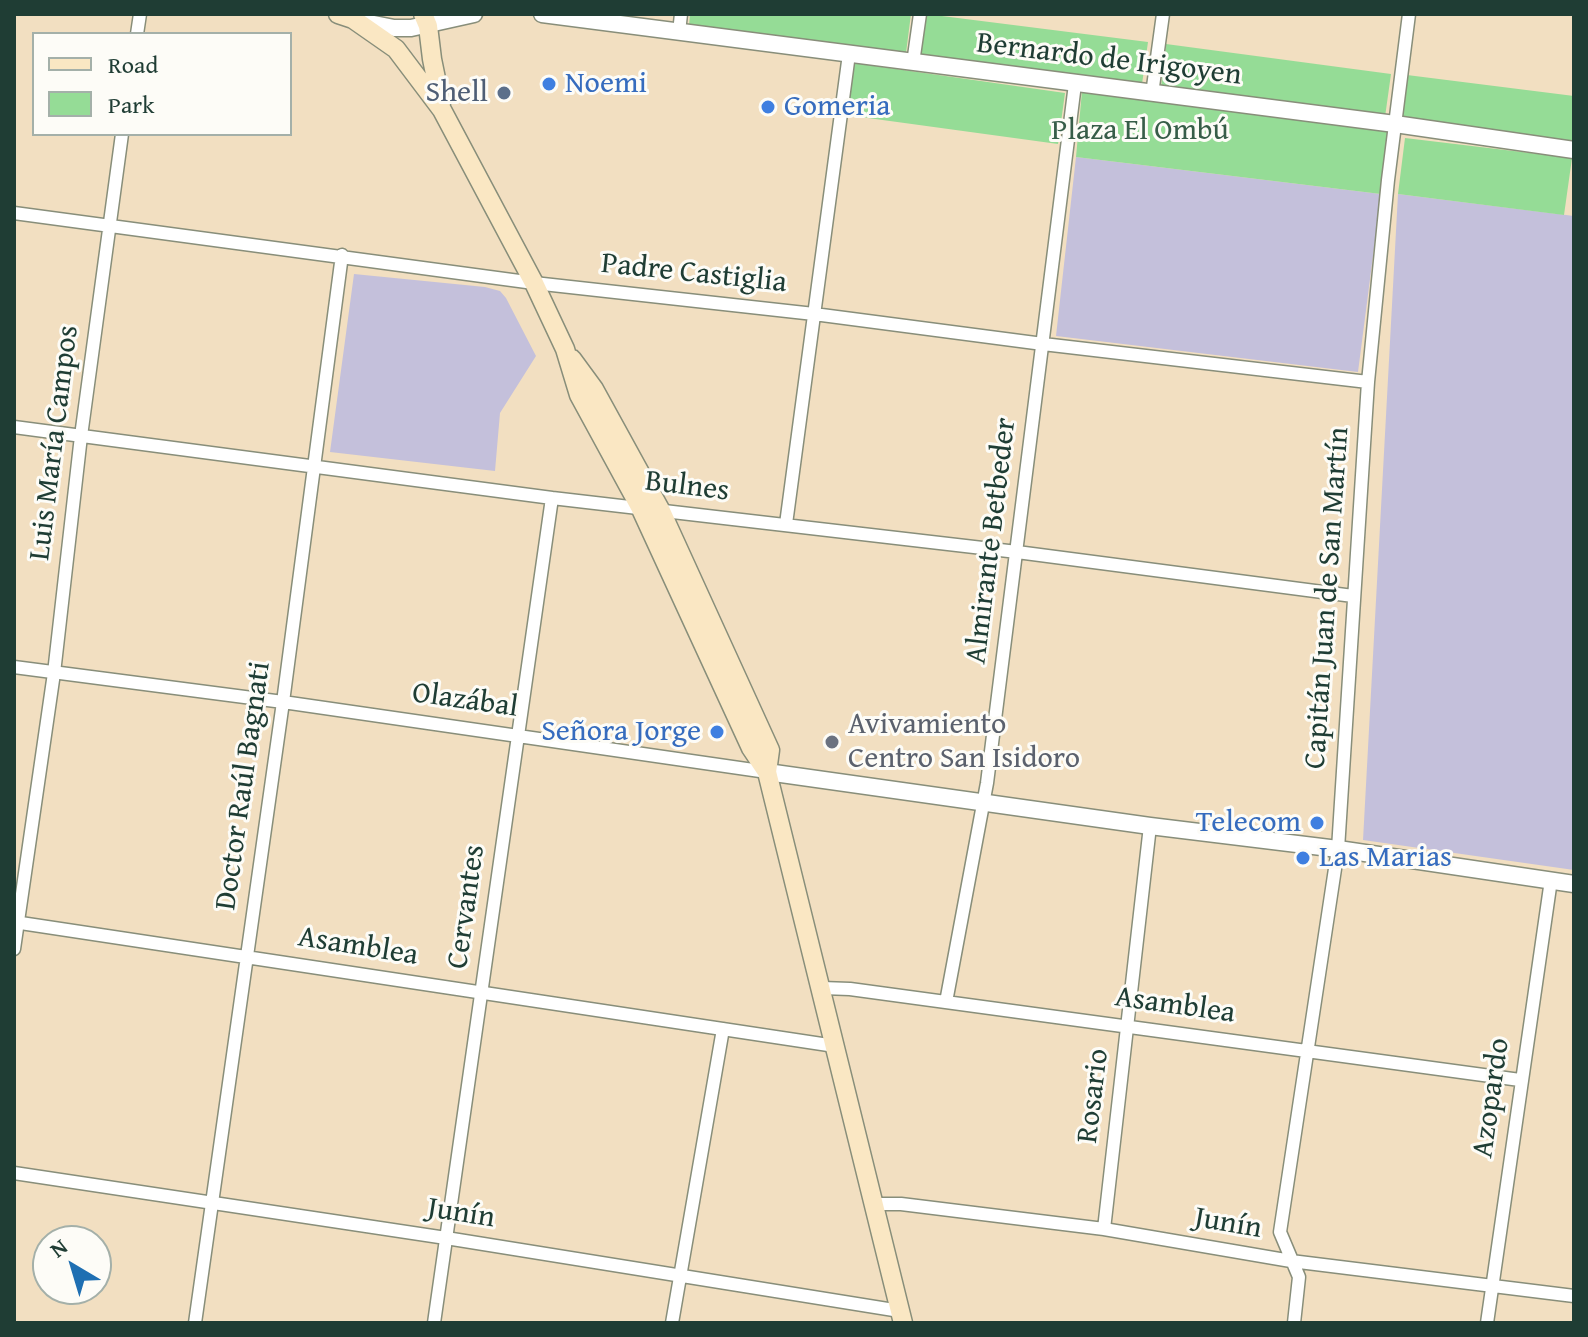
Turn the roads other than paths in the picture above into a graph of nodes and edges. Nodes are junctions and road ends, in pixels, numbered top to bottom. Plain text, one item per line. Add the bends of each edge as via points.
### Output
1 (375, 14) edge
2 (474, 14) edge
3 (542, 14) edge
4 (681, 14) edge
5 (920, 14) edge
6 (1163, 14) edge
7 (1409, 14) edge
8 (345, 17) edge
9 (426, 20) edge
10 (679, 32) junction
11 (849, 54) junction
12 (913, 63) junction
13 (1075, 84) junction
14 (1152, 94) junction
15 (442, 110) junction
16 (1395, 124) junction
17 (122, 136) edge
18 (1574, 150) edge
19 (14, 213) edge
20 (109, 224) junction
21 (342, 255) junction
22 (534, 283) junction
23 (814, 314) junction
24 (1043, 344) junction
25 (565, 349) junction
26 (1368, 382) junction
27 (14, 427) edge
28 (81, 436) junction
29 (314, 467) junction
30 (552, 498) junction
31 (640, 507) junction
32 (661, 511) junction
33 (786, 524) junction
34 (1017, 552) junction
35 (1353, 596) junction
36 (14, 667) edge
37 (54, 673) junction
38 (283, 702) junction
39 (518, 737) junction
40 (767, 772) junction
41 (982, 803) junction
42 (1150, 826) junction
43 (1338, 849) junction
44 (1551, 880) junction
45 (1574, 884) edge
46 (16, 922) edge
47 (14, 949) edge
48 (245, 956) junction
49 (822, 988) junction
50 (481, 992) junction
51 (946, 1002) junction
52 (1128, 1025) junction
53 (723, 1029) junction
54 (835, 1046) junction
55 (1307, 1050) junction
56 (1520, 1080) junction
57 (14, 1173) edge
58 (211, 1203) junction
59 (874, 1204) junction
60 (1104, 1229) junction
61 (446, 1238) junction
62 (1291, 1261) junction
63 (680, 1275) junction
64 (1492, 1285) junction
65 (1574, 1296) edge
66 (902, 1317) edge
67 (195, 1323) edge
68 (434, 1323) edge
69 (672, 1323) edge
70 (1294, 1323) edge
71 (1487, 1323) edge

1 - 8 main road
2 - 9 street
3 - 10 street, Bernardo de Irigoyen
4 - 10 street
5 - 12 street
6 - 14 street
7 - 16 street, Capitán Juan de San Martín
8 - 9 street via 394,28
8 - 15 main road via 396,49
9 - 15 main road
10 - 11 street, Bernardo de Irigoyen
11 - 12 street, Bernardo de Irigoyen
11 - 23 street
12 - 13 street, Bernardo de Irigoyen
13 - 14 street, Bernardo de Irigoyen
13 - 24 street, Almirante Betbeder
14 - 16 street, Bernardo de Irigoyen
15 - 22 main road
16 - 18 street, Bernardo de Irigoyen
16 - 26 street, Capitán Juan de San Martín
17 - 20 street, Luis María Campos
19 - 20 street, Padre Castiglia
20 - 21 street, Padre Castiglia
20 - 28 street, Luis María Campos
21 - 22 street, Padre Castiglia
21 - 29 street, Doctor Raúl Bagnati
22 - 23 street, Padre Castiglia
22 - 25 main road
23 - 24 street, Padre Castiglia
23 - 33 street
24 - 26 street, Padre Castiglia
24 - 34 street, Almirante Betbeder
25 - 31 main road via 579,395
25 - 32 main road via 594,389
26 - 35 street, Capitán Juan de San Martín
27 - 28 street, Bulnes
28 - 29 street, Bulnes
28 - 37 street, Luis María Campos
29 - 30 street, Bulnes
29 - 38 street, Doctor Raúl Bagnati
30 - 31 street, Bulnes
30 - 39 street, Cervantes
31 - 32 street, Bulnes
31 - 40 main road via 751,748
32 - 33 street, Bulnes
32 - 40 main road via 770,750
33 - 34 street, Bulnes
34 - 35 street, Bulnes
34 - 41 street, Almirante Betbeder
35 - 43 street, Capitán Juan de San Martín
36 - 37 street, Olazábal
37 - 38 street, Olazábal
37 - 46 street, Luis María Campos
38 - 39 street, Olazábal
38 - 48 street, Doctor Raúl Bagnati
39 - 40 street, Olazábal
39 - 50 street, Cervantes
40 - 41 street, Olazábal
40 - 49 main road
41 - 42 street, Olazábal
41 - 51 street, Almirante Betbeder
42 - 43 street, Olazábal
42 - 52 street, Rosario
43 - 44 street, Olazábal
43 - 55 street, Capitán Juan de San Martín
44 - 45 street, Olazábal
44 - 56 street, Azopardo
46 - 47 street, Luis María Campos
46 - 48 street, Asamblea
48 - 50 street, Asamblea
48 - 58 street, Doctor Raúl Bagnati
49 - 51 street, Asamblea
49 - 54 main road
50 - 53 street, Asamblea
50 - 61 street, Cervantes
51 - 52 street, Asamblea
52 - 55 street, Asamblea
52 - 60 street, Rosario
53 - 54 street, Asamblea
53 - 63 street
54 - 59 main road
55 - 56 street, Asamblea
55 - 62 street, Capitán Juan de San Martín via 1280,1232
56 - 64 street, Azopardo
57 - 58 street, Junín
58 - 61 street, Junín
58 - 67 street, Doctor Raúl Bagnati
59 - 60 street, Junín
59 - 66 main road
60 - 62 street, Junín
61 - 63 street, Junín
61 - 68 street, Cervantes
62 - 64 street, Junín
62 - 70 street, Capitán Juan de San Martín via 1299,1277
63 - 66 street, Junín
63 - 69 street
64 - 65 street, Junín
64 - 71 street, Azopardo

